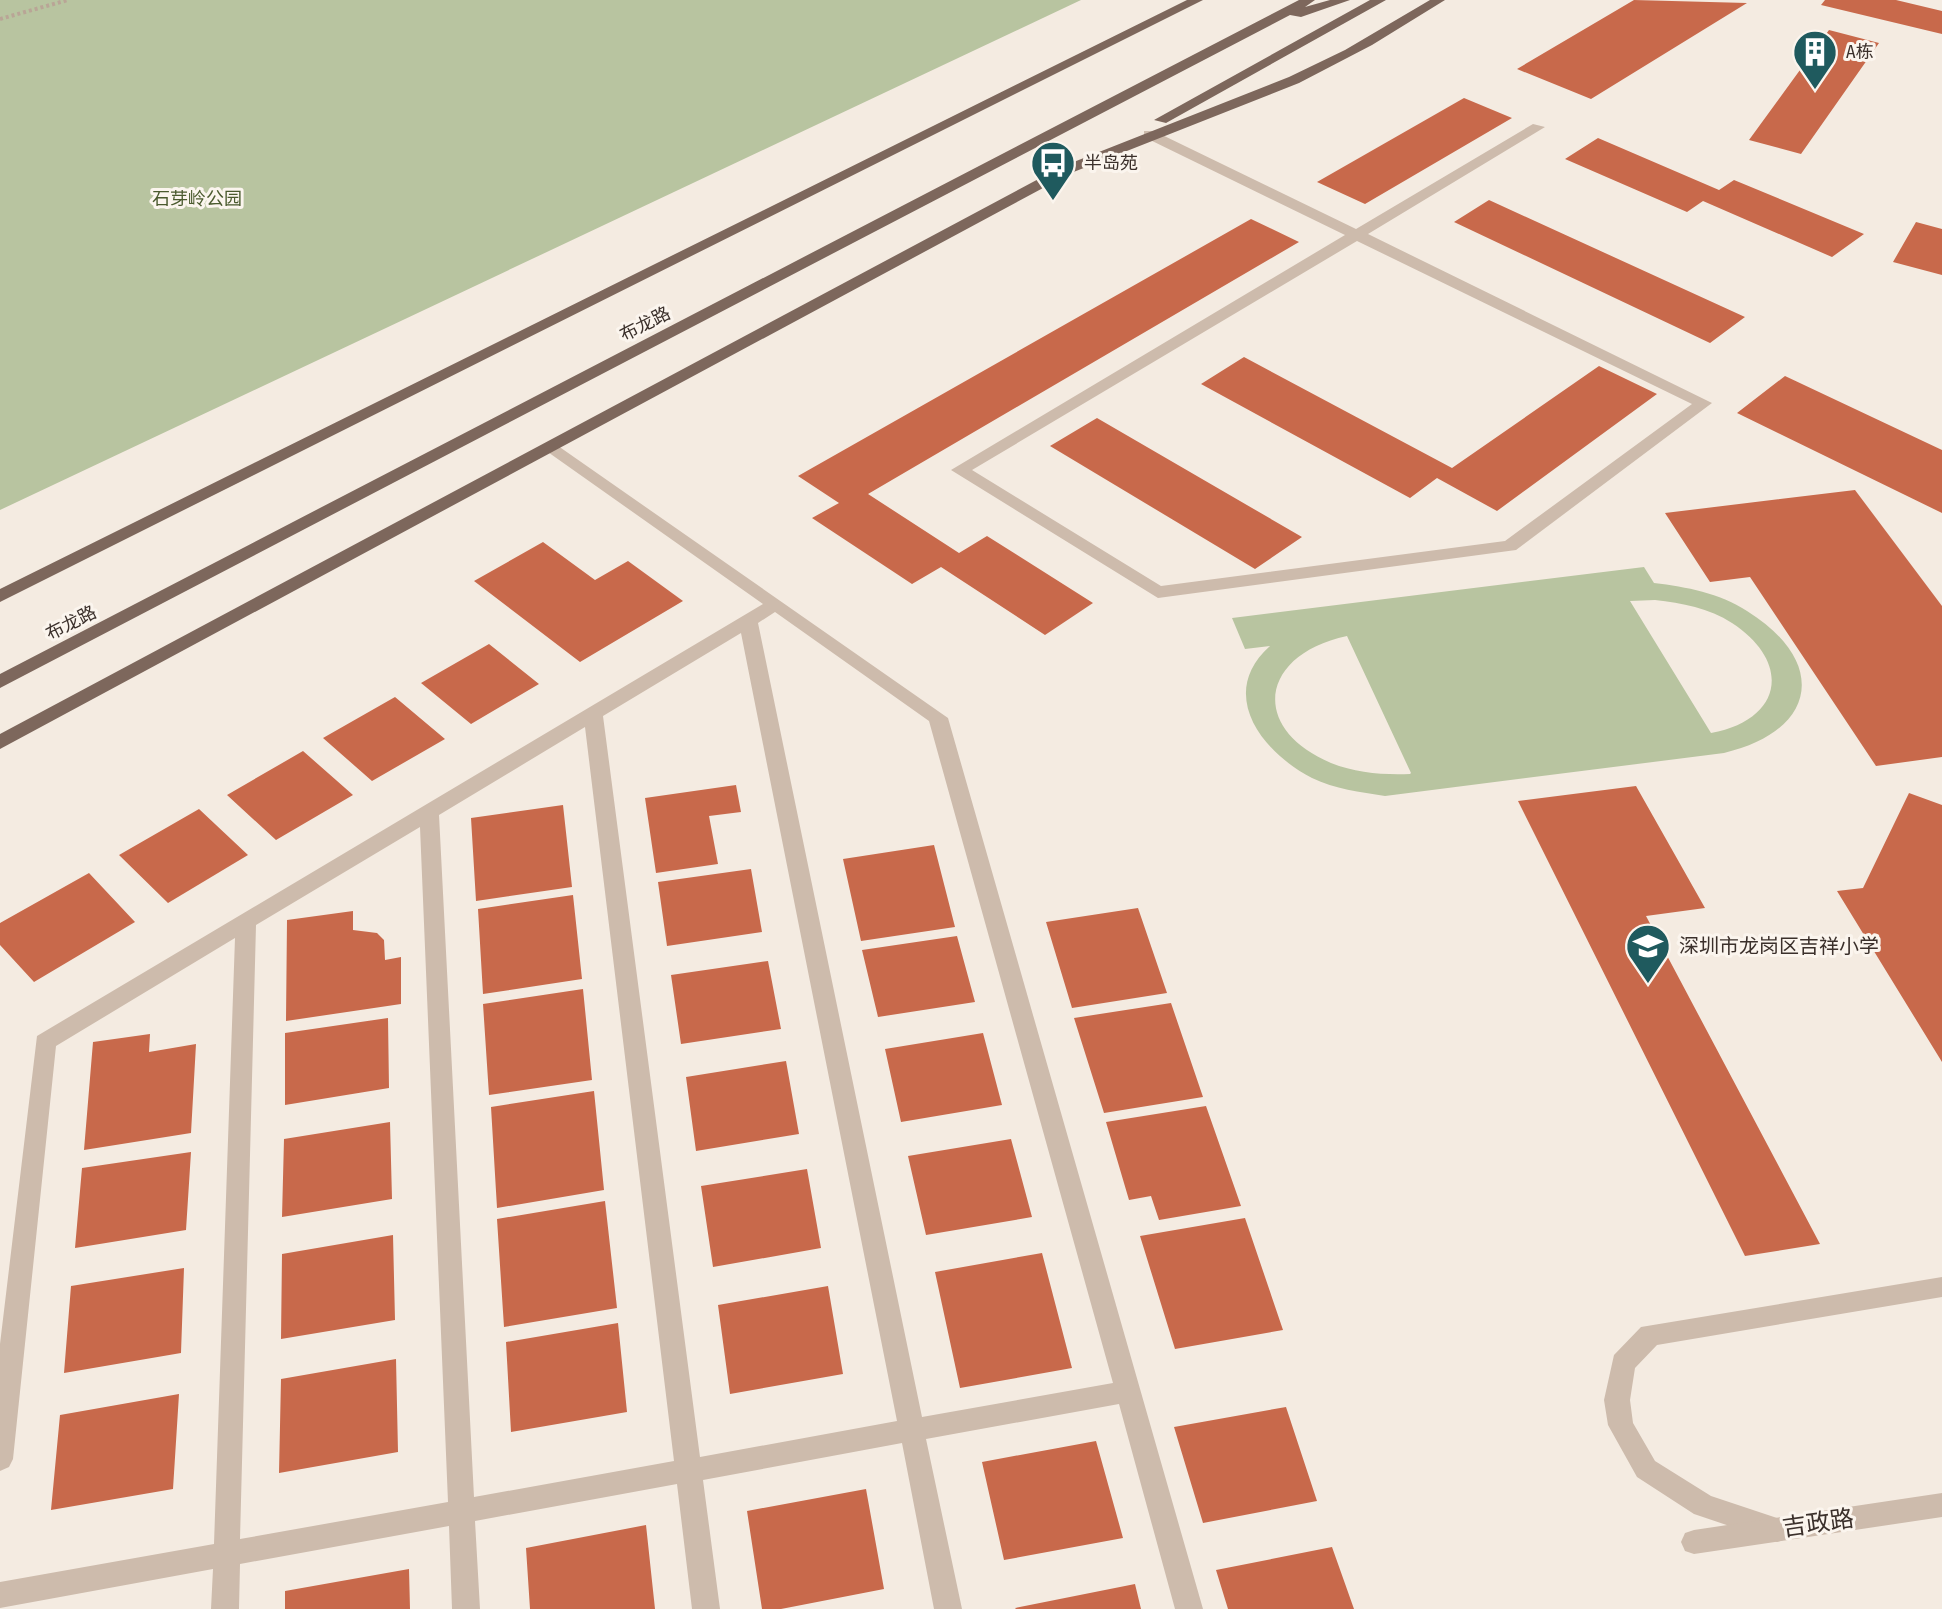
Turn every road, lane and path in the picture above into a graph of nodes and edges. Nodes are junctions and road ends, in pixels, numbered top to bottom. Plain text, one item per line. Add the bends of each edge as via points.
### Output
1 (68, 0) edge
2 (1197, 0) edge
3 (1309, 0) edge
4 (1344, 0) edge
5 (1380, 0) edge
6 (1439, 0) edge
7 (0, 19) edge
8 (1269, 21) junction
9 (1538, 127) dead end
10 (1149, 134) junction
11 (1120, 144) junction
12 (1357, 235) junction
13 (551, 446) junction
14 (0, 596) edge
15 (776, 604) junction
16 (748, 621) junction
17 (0, 682) edge
18 (593, 713) junction
19 (0, 742) edge
20 (429, 812) junction
21 (246, 921) junction
22 (1942, 1287) edge
23 (1128, 1391) junction
24 (911, 1430) junction
25 (0, 1459) edge
26 (689, 1470) junction
27 (1942, 1505) edge
28 (461, 1512) junction
29 (1777, 1530) junction
30 (1694, 1542) dead end
31 (227, 1555) junction
32 (0, 1595) edge
33 (225, 1609) edge
34 (466, 1609) edge
35 (706, 1609) edge
36 (948, 1609) edge
37 (1189, 1609) edge

1 - 7 path
2 - 14 main road
3 - 8 main road, 布龙路
4 - 8 main road
5 - 11 main road
6 - 10 main road via 1297,78
8 - 17 main road, 布龙路
9 - 12 street
10 - 11 main road
10 - 12 street
11 - 13 main road
12 - 12 street via 1704,403 1510,546 1158,592 960,470
13 - 15 street
13 - 19 main road
15 - 16 street
15 - 23 street via 938,718
16 - 18 street
16 - 24 street
18 - 20 street
18 - 26 street
20 - 21 street
20 - 28 street
21 - 25 street via 45,1042
21 - 31 street
22 - 29 street via 1650,1335 1623,1363 1617,1400 1621,1425 1646,1469 1703,1505
23 - 24 street
23 - 37 street
24 - 26 street
24 - 36 street
26 - 28 street
26 - 35 street
27 - 29 street, 吉政路
28 - 31 street
28 - 34 street
29 - 30 street, 吉政路
31 - 32 street
31 - 33 street

